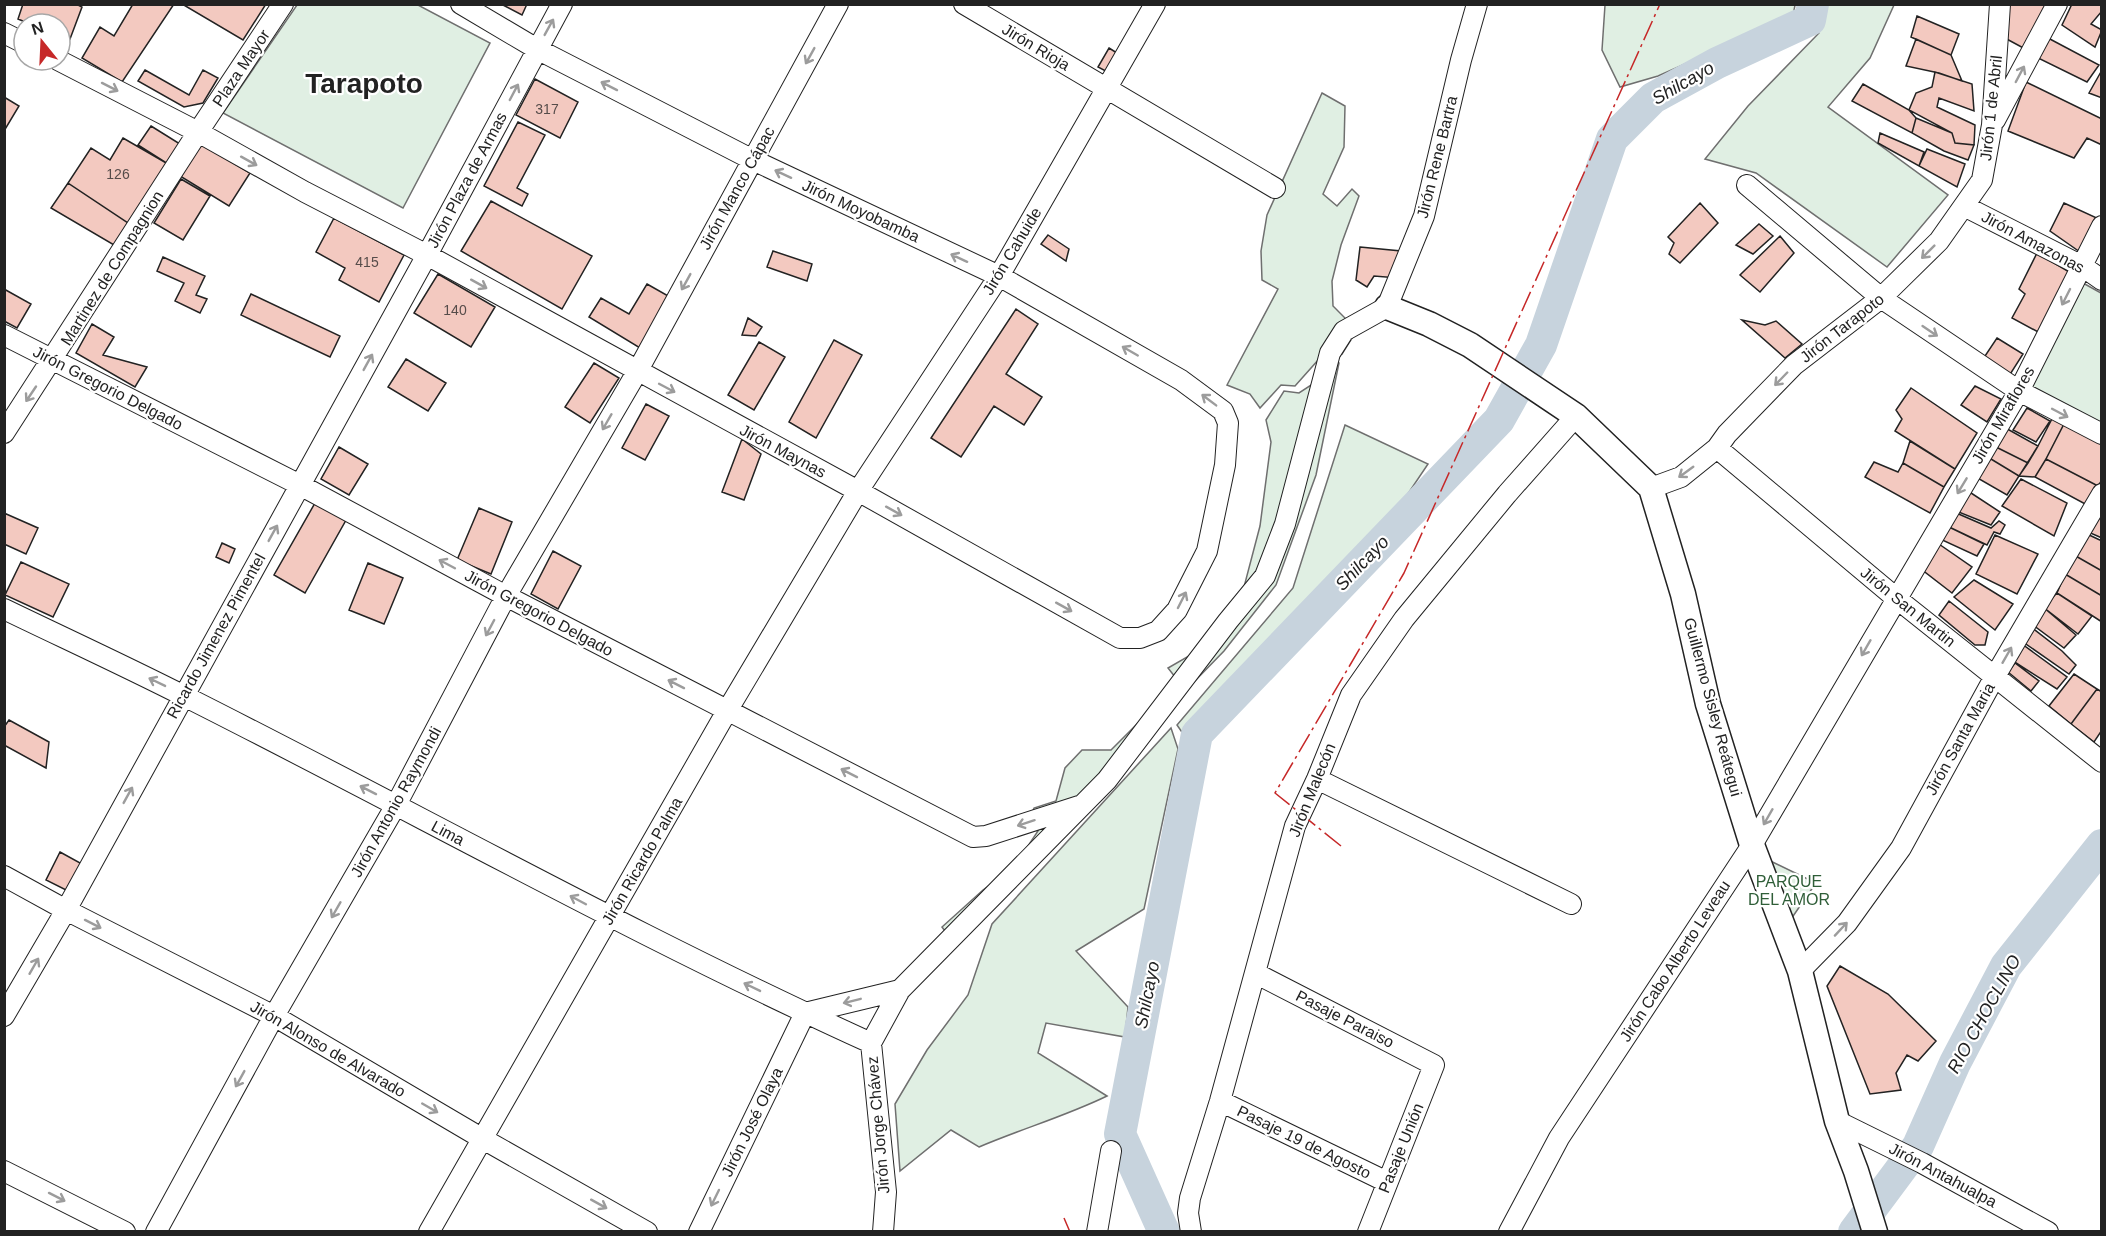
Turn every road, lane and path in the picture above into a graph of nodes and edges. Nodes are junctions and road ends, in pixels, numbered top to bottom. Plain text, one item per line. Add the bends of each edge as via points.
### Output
1 (283, 4) edge
2 (461, 4) edge
3 (562, 4) edge
4 (838, 4) edge
5 (964, 4) edge
6 (1155, 4) edge
7 (1478, 4) edge
8 (2000, 4) edge
9 (2057, 4) edge
10 (537, 49) junction
11 (72, 67) edge
12 (1107, 90) junction
13 (1992, 125) junction
14 (198, 132) junction
15 (753, 160) junction
16 (1747, 185) dead end
17 (1275, 188) dead end
18 (1964, 206) junction
19 (2102, 226) edge
20 (427, 255) junction
21 (2082, 266) junction
22 (999, 276) junction
23 (2102, 280) edge
24 (1881, 298) junction
25 (1387, 307) junction
26 (4, 335) edge
27 (53, 360) junction
28 (637, 372) junction
29 (2019, 391) junction
30 (1576, 416) junction
31 (4, 433) edge
32 (2102, 434) edge
33 (1717, 448) junction
34 (300, 485) junction
35 (1651, 488) junction
36 (858, 491) junction
37 (2102, 494) edge
38 (506, 596) junction
39 (1896, 598) junction
40 (4, 609) edge
41 (1140, 638) joint
42 (1994, 678) junction
43 (183, 695) junction
44 (727, 711) junction
45 (2102, 762) edge
46 (1317, 779) junction
47 (396, 805) junction
48 (1082, 805) junction
49 (1752, 845) junction
50 (4, 876) edge
51 (1570, 904) dead end
52 (66, 910) junction
53 (610, 917) junction
54 (1800, 971) junction
55 (1255, 973) junction
56 (900, 990) junction
57 (805, 1013) junction
58 (4, 1016) edge
59 (274, 1016) junction
60 (871, 1043) junction
61 (1434, 1065) joint
62 (1220, 1101) junction
63 (1837, 1121) junction
64 (483, 1139) junction
65 (1111, 1151) dead end
66 (4, 1171) edge
67 (1388, 1182) junction
68 (1873, 1228) edge
69 (125, 1232) edge
70 (156, 1232) edge
71 (429, 1232) edge
72 (647, 1232) edge
73 (699, 1232) edge
74 (883, 1232) edge
75 (1097, 1232) edge
76 (1191, 1232) edge
77 (1368, 1232) edge
78 (1509, 1232) edge
79 (2048, 1232) edge

1 - 14 street, Plaza Mayor
2 - 10 street
10 -> 3 street, Jirón Plaza de Armas
4 -> 15 street, Jirón Manco Cápac
5 - 12 street, Jirón Rioja
6 - 12 street, Jirón Cahuide
7 - 25 street, Jirón Rene Bartra via 1424,216
8 - 13 street, Jirón 1 de Abril
13 -> 9 street
15 -> 10 street, Jirón Moyobamba
20 -> 10 street, Jirón Plaza de Armas
11 -> 14 street, Jirón Plaza de Armas
12 - 17 street, Jirón Rioja
12 - 22 street, Jirón Cahuide
13 - 18 street, Jirón 1 de Abril via 1982,180
14 -> 20 street, Jirón Plaza de Armas
14 - 27 street, Martinez de Compagnion
22 -> 15 street, Jirón Moyobamba
15 -> 28 street, Jirón Manco Cápac
16 - 24 street
18 - 21 street, Jirón Amazonas
18 -> 24 street, Jirón Tarapoto via 1939,241
19 - 21 street, Jirón Miraflores
20 -> 28 street, Jirón Maynas
34 -> 20 street, Ricardo Jimenez Pimentel
21 - 23 street, Jirón Amazonas
21 -> 29 street, Jirón Miraflores
22 - 36 street, Jirón Cahuide
41 -> 22 street, Jirón Moyobamba via 1158,631 1177,610 1207,551 1225,465 1228,423 1223,411 1181,380
24 -> 29 street
24 -> 33 street, Jirón Tarapoto via 1794,365
25 - 30 main road, Guillermo Sisley Reátegui via 1470,345
25 - 48 street, Jirón Jorge Chávez via 1344,332 1330,353 1284,524 1265,576 1107,780
26 - 27 street, Jirón Gregorio Delgado
27 -> 31 street, Martinez de Compagnion
27 - 34 street, Jirón Gregorio Delgado
28 -> 36 street, Jirón Maynas
28 -> 38 street, Jirón Antonio Raymondi
29 -> 32 street
29 -> 39 street, Jirón Miraflores
30 - 35 main road, Guillermo Sisley Reátegui
30 - 46 street, Jirón Malecón via 1404,619 1351,695
33 -> 35 street, Jirón Tarapoto via 1681,477
33 - 39 street, Jirón San Martin
38 -> 34 street, Jirón Gregorio Delgado
43 -> 34 street, Ricardo Jimenez Pimentel
35 - 49 main road, Guillermo Sisley Reátegui via 1683,594 1708,704
36 -> 41 street, Jirón Maynas via 1120,638
36 - 44 street, Jirón Ricardo Palma
42 -> 37 street, Jirón Santa Maria
44 -> 38 street, Jirón Gregorio Delgado
38 -> 47 street, Jirón Antonio Raymondi
39 - 42 street, Jirón San Martin
39 -> 49 street, Jirón Cabo Alberto Leveau
43 -> 40 street, Lima
42 - 45 street, Jirón San Martin
54 -> 42 street, Jirón Santa Maria via 1847,923 1901,848
47 -> 43 street, Lima
52 -> 43 street, Ricardo Jimenez Pimentel
48 -> 44 street, Jirón Gregorio Delgado via 973,837
44 - 53 street, Jirón Ricardo Palma
46 - 51 street
46 - 55 street, Jirón Malecón via 1295,826
53 -> 47 street, Lima
47 -> 59 street, Jirón Antonio Raymondi
48 - 56 street, Jirón Jorge Chávez
49 - 54 main road, Guillermo Sisley Reátegui
49 - 78 street, Jirón Cabo Alberto Leveau via 1559,1138
50 - 52 street, Jirón Alonso de Alvarado
58 -> 52 street, Ricardo Jimenez Pimentel
52 -> 59 street, Jirón Alonso de Alvarado
57 -> 53 street, Lima
53 - 64 street, Jirón Ricardo Palma
54 - 63 main road, Guillermo Sisley Reátegui
55 - 61 street, Pasaje Paraiso
55 - 62 street, Jirón Malecón
56 -> 57 street
56 - 60 street, Jirón Jorge Chávez
57 - 60 street, Lima
57 -> 73 street, Jirón José Olaya
59 -> 64 street, Jirón Alonso de Alvarado
59 -> 70 street, Jirón Antonio Raymondi
60 - 74 street, Jirón Jorge Chávez via 886,1192
61 - 67 street, Pasaje Unión
62 - 67 street, Pasaje 19 de Agosto
62 - 76 street, Jirón Malecón via 1190,1198
63 - 68 main road, Guillermo Sisley Reátegui
63 - 79 street, Jirón Antahualpa
64 - 71 street, Jirón Ricardo Palma
64 -> 72 street, Jirón Alonso de Alvarado
65 - 75 street
66 -> 69 street
67 - 77 street, Pasaje Unión

